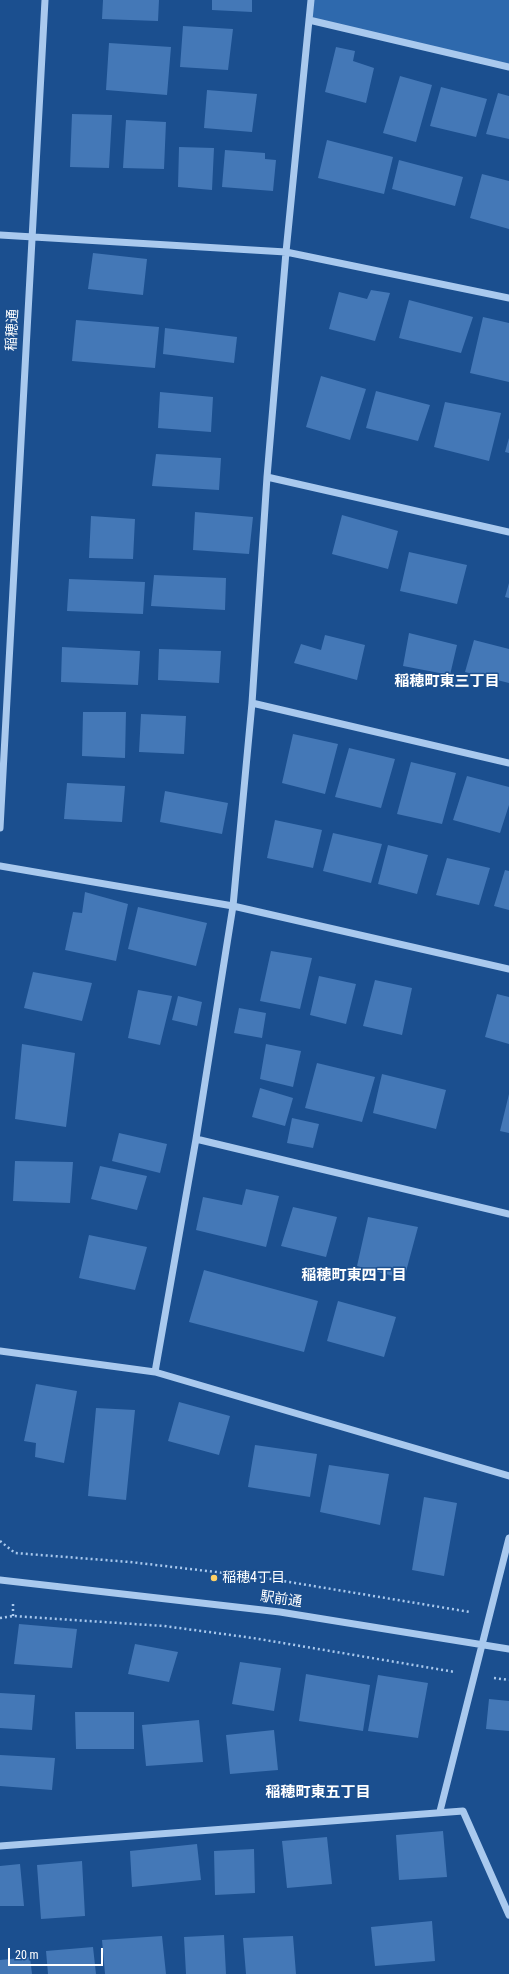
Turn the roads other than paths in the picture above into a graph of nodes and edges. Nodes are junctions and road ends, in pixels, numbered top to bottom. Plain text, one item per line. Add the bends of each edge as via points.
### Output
1 (45, 0) edge
2 (311, 0) edge
3 (309, 20) junction
4 (509, 67) edge
5 (0, 235) edge
6 (31, 236) junction
7 (286, 252) junction
8 (509, 298) edge
9 (267, 477) junction
10 (509, 532) edge
11 (252, 703) junction
12 (509, 763) edge
13 (0, 828) edge
14 (0, 866) edge
15 (232, 906) junction
16 (509, 969) edge
17 (196, 1139) junction
18 (509, 1214) edge
19 (0, 1351) edge
20 (155, 1372) junction
21 (509, 1476) edge
22 (509, 1538) edge
23 (0, 1580) edge
24 (482, 1645) junction
25 (509, 1649) edge
26 (440, 1811) junction
27 (0, 1846) edge
28 (509, 1915) edge

1 - 6 street, 稲穂通
2 - 3 street
3 - 4 street
3 - 7 street
5 - 6 street
6 - 7 street
6 - 13 street, 稲穂通
7 - 8 street
7 - 9 street
9 - 10 street
9 - 11 street
11 - 12 street
11 - 15 street
14 - 15 street
15 - 16 street
15 - 17 street
17 - 18 street
17 - 20 street
19 - 20 street
20 - 21 street
22 - 24 street
23 - 24 street, 駅前通 via 280,1612
24 - 25 street, 駅前通
24 - 26 street
26 - 27 street
26 - 28 street via 463,1811

